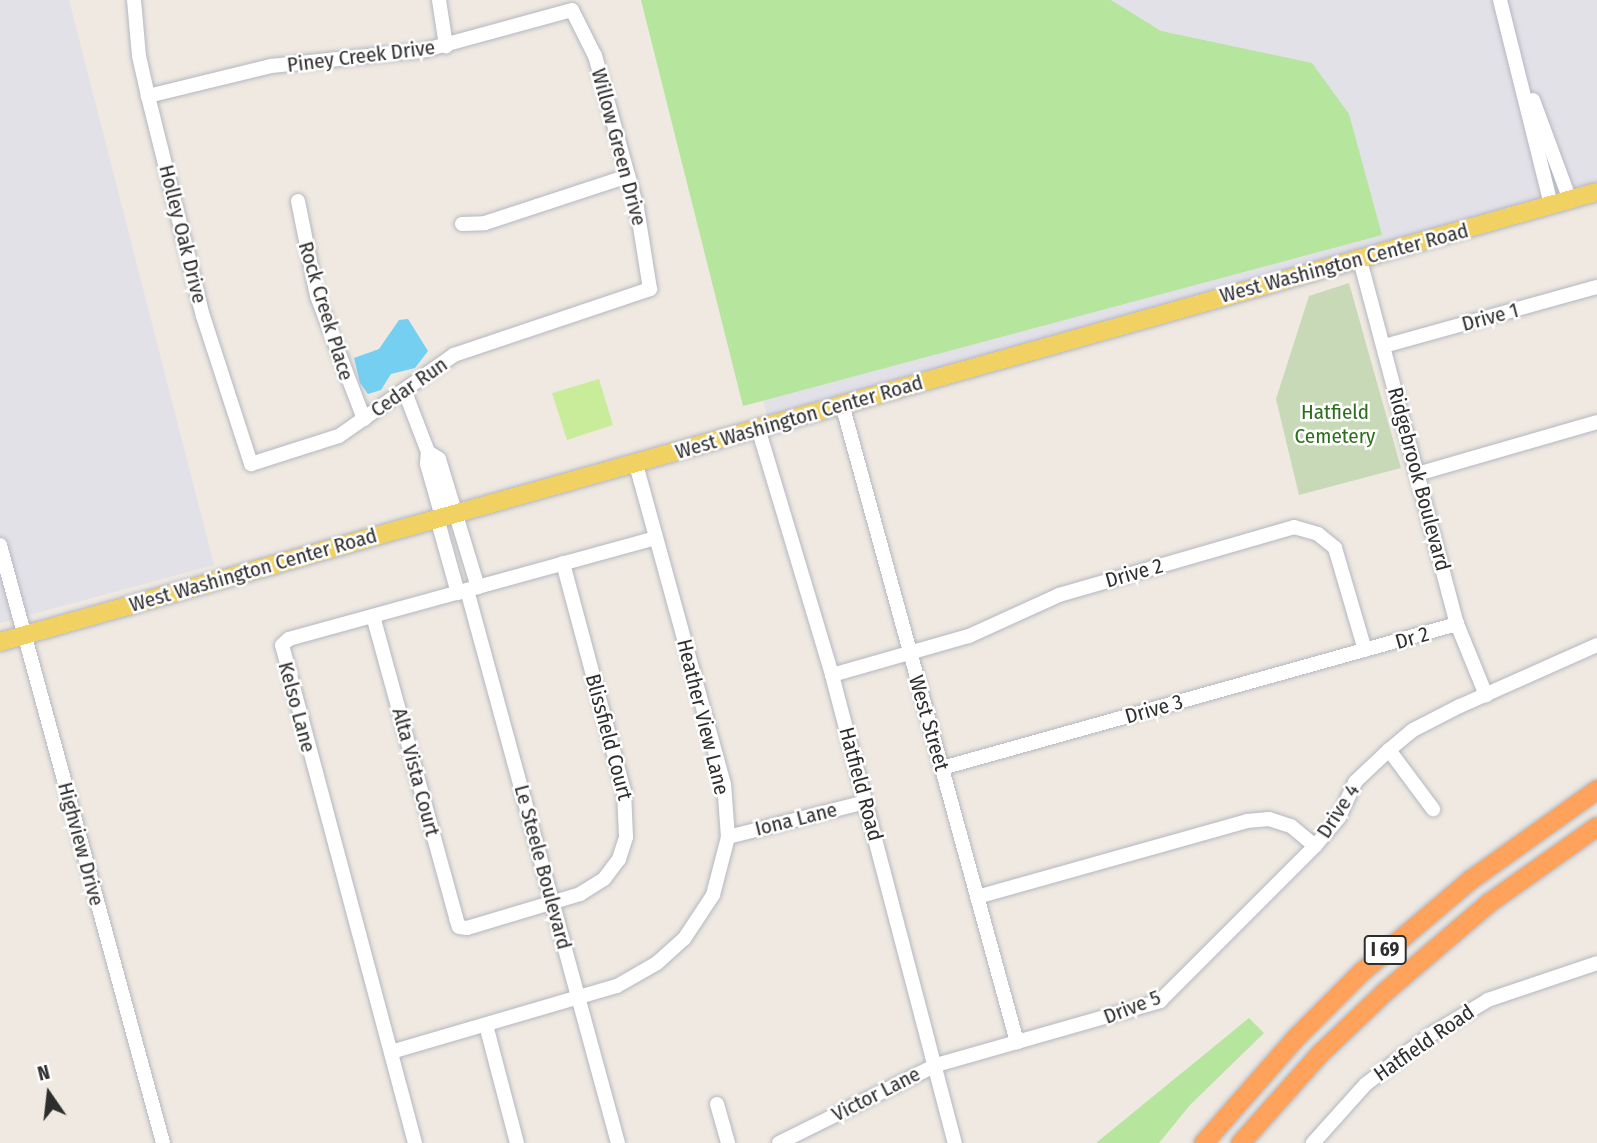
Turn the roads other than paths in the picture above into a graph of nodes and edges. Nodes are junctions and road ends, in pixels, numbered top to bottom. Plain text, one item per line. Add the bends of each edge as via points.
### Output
1 (134, 0) edge
2 (439, 0) edge
3 (1500, 0) edge
4 (572, 10) joint
5 (446, 46) junction
6 (1523, 79) junction
7 (148, 96) junction
8 (628, 176) junction
9 (1597, 192) edge
10 (1570, 200) junction
11 (298, 201) dead end
12 (1551, 205) junction
13 (462, 224) dead end
14 (1360, 260) junction
15 (1597, 287) edge
16 (650, 289) joint
17 (1384, 346) junction
18 (404, 392) junction
19 (842, 404) junction
20 (364, 419) junction
21 (1597, 422) edge
22 (758, 428) junction
23 (251, 464) joint
24 (636, 465) junction
25 (1417, 474) junction
26 (445, 516) junction
27 (655, 538) junction
28 (0, 545) edge
29 (563, 564) junction
30 (468, 590) junction
31 (373, 616) junction
32 (1458, 624) junction
33 (25, 635) junction
34 (0, 642) edge
35 (1597, 645) edge
36 (1365, 650) junction
37 (909, 653) junction
38 (832, 675) junction
39 (1486, 695) junction
40 (1388, 750) junction
41 (942, 768) junction
42 (1597, 789) edge
43 (865, 802) junction
44 (1433, 809) dead end
45 (1597, 826) edge
46 (728, 836) junction
47 (1315, 846) junction
48 (977, 897) junction
49 (553, 904) junction
50 (460, 927) joint
51 (1597, 963) edge
52 (579, 1000) junction
53 (486, 1025) junction
54 (1017, 1042) junction
55 (391, 1052) junction
56 (936, 1065) junction
57 (717, 1104) dead end
58 (163, 1143) edge
59 (415, 1143) edge
60 (517, 1143) edge
61 (618, 1143) edge
62 (728, 1143) edge
63 (779, 1143) edge
64 (955, 1143) edge
65 (1203, 1143) edge
66 (1240, 1143) edge
67 (1313, 1143) edge

1 - 7 street, Holley Oak Drive
2 - 5 street
3 - 6 street
4 - 5 street, Piney Creek Drive
4 - 8 street, Willow Green Drive via 595,56
5 - 7 street, Piney Creek Drive via 271,66
6 - 10 street via 1554,149
6 - 12 street
7 - 23 street, Holley Oak Drive via 203,316
8 - 13 street via 485,223
8 - 16 street, Willow Green Drive
9 - 10 main road, West Washington Center Road
10 - 12 main road, West Washington Center Road
11 - 20 street, Rock Creek Place via 317,296
12 - 14 main road, West Washington Center Road
14 - 17 street, Ridgebrook Boulevard
14 - 19 main road, West Washington Center Road
15 - 17 street, Drive 1
16 - 18 street, Cedar Run via 454,355
17 - 25 street, Ridgebrook Boulevard
18 - 20 street, Cedar Run
18 - 26 street via 428,452 427,464
19 - 22 main road, West Washington Center Road
19 - 37 street, West Street
20 - 23 street, Cedar Run via 309,448
21 - 25 street
22 - 24 main road, West Washington Center Road
22 - 38 street, Hatfield Road
24 - 26 main road, West Washington Center Road
24 - 27 street, Heather View Lane
25 - 32 street, Ridgebrook Boulevard
26 - 30 street, Le Steele Boulevard
26 - 30 street, Le Steele Boulevard
26 - 33 main road, West Washington Center Road
27 - 29 street, Kelso Lane
27 - 46 street, Heather View Lane via 724,784
28 - 33 street, Highview Drive
29 - 30 street, Kelso Lane
29 - 49 street, Blissfield Court via 629,814 619,859 604,879
30 - 31 street, Kelso Lane
30 - 49 street, Le Steele Boulevard
31 - 50 street, Alta Vista Court
31 - 55 street, Kelso Lane via 289,639 282,645 282,654
32 - 36 street, Dr 2
32 - 39 street, Ridgebrook Boulevard
33 - 34 main road, West Washington Center Road
33 - 58 street, Highview Drive
35 - 39 street, Drive 4
36 - 37 street, Drive 2 via 1335,548 1318,534 1294,527 1059,595 969,636
36 - 41 street, Drive 3
37 - 38 street, Drive 2
37 - 41 street, West Street
38 - 43 street, Hatfield Road
39 - 40 street, Drive 4 via 1413,730
40 - 44 street
40 - 47 street, Drive 4 via 1355,782 1339,817
41 - 48 street, West Street
42 - 65 highway, I 69 via 1403,934 1295,1038
43 - 46 street, Iona Lane
43 - 56 street, Hatfield Road
45 - 66 highway, I 69 via 1488,903 1385,990 1320,1053
46 - 52 street, Heather View Lane via 713,895 684,939 657,963 617,986
47 - 48 street, Drive 4 via 1291,825 1269,819 1247,821
47 - 54 street, Drive 5 via 1160,1000
48 - 54 street, West Street
49 - 50 street, Blissfield Court
49 - 52 street, Le Steele Boulevard
51 - 67 street, Hatfield Road via 1488,1000 1430,1035 1366,1084
52 - 53 street, Heather View Lane
52 - 61 street, Le Steele Boulevard
53 - 55 street, Heather View Lane
53 - 60 street
54 - 56 street, Drive 5
55 - 59 street, Kelso Lane
56 - 63 street, Victor Lane
56 - 64 street, Hatfield Road
57 - 62 street

